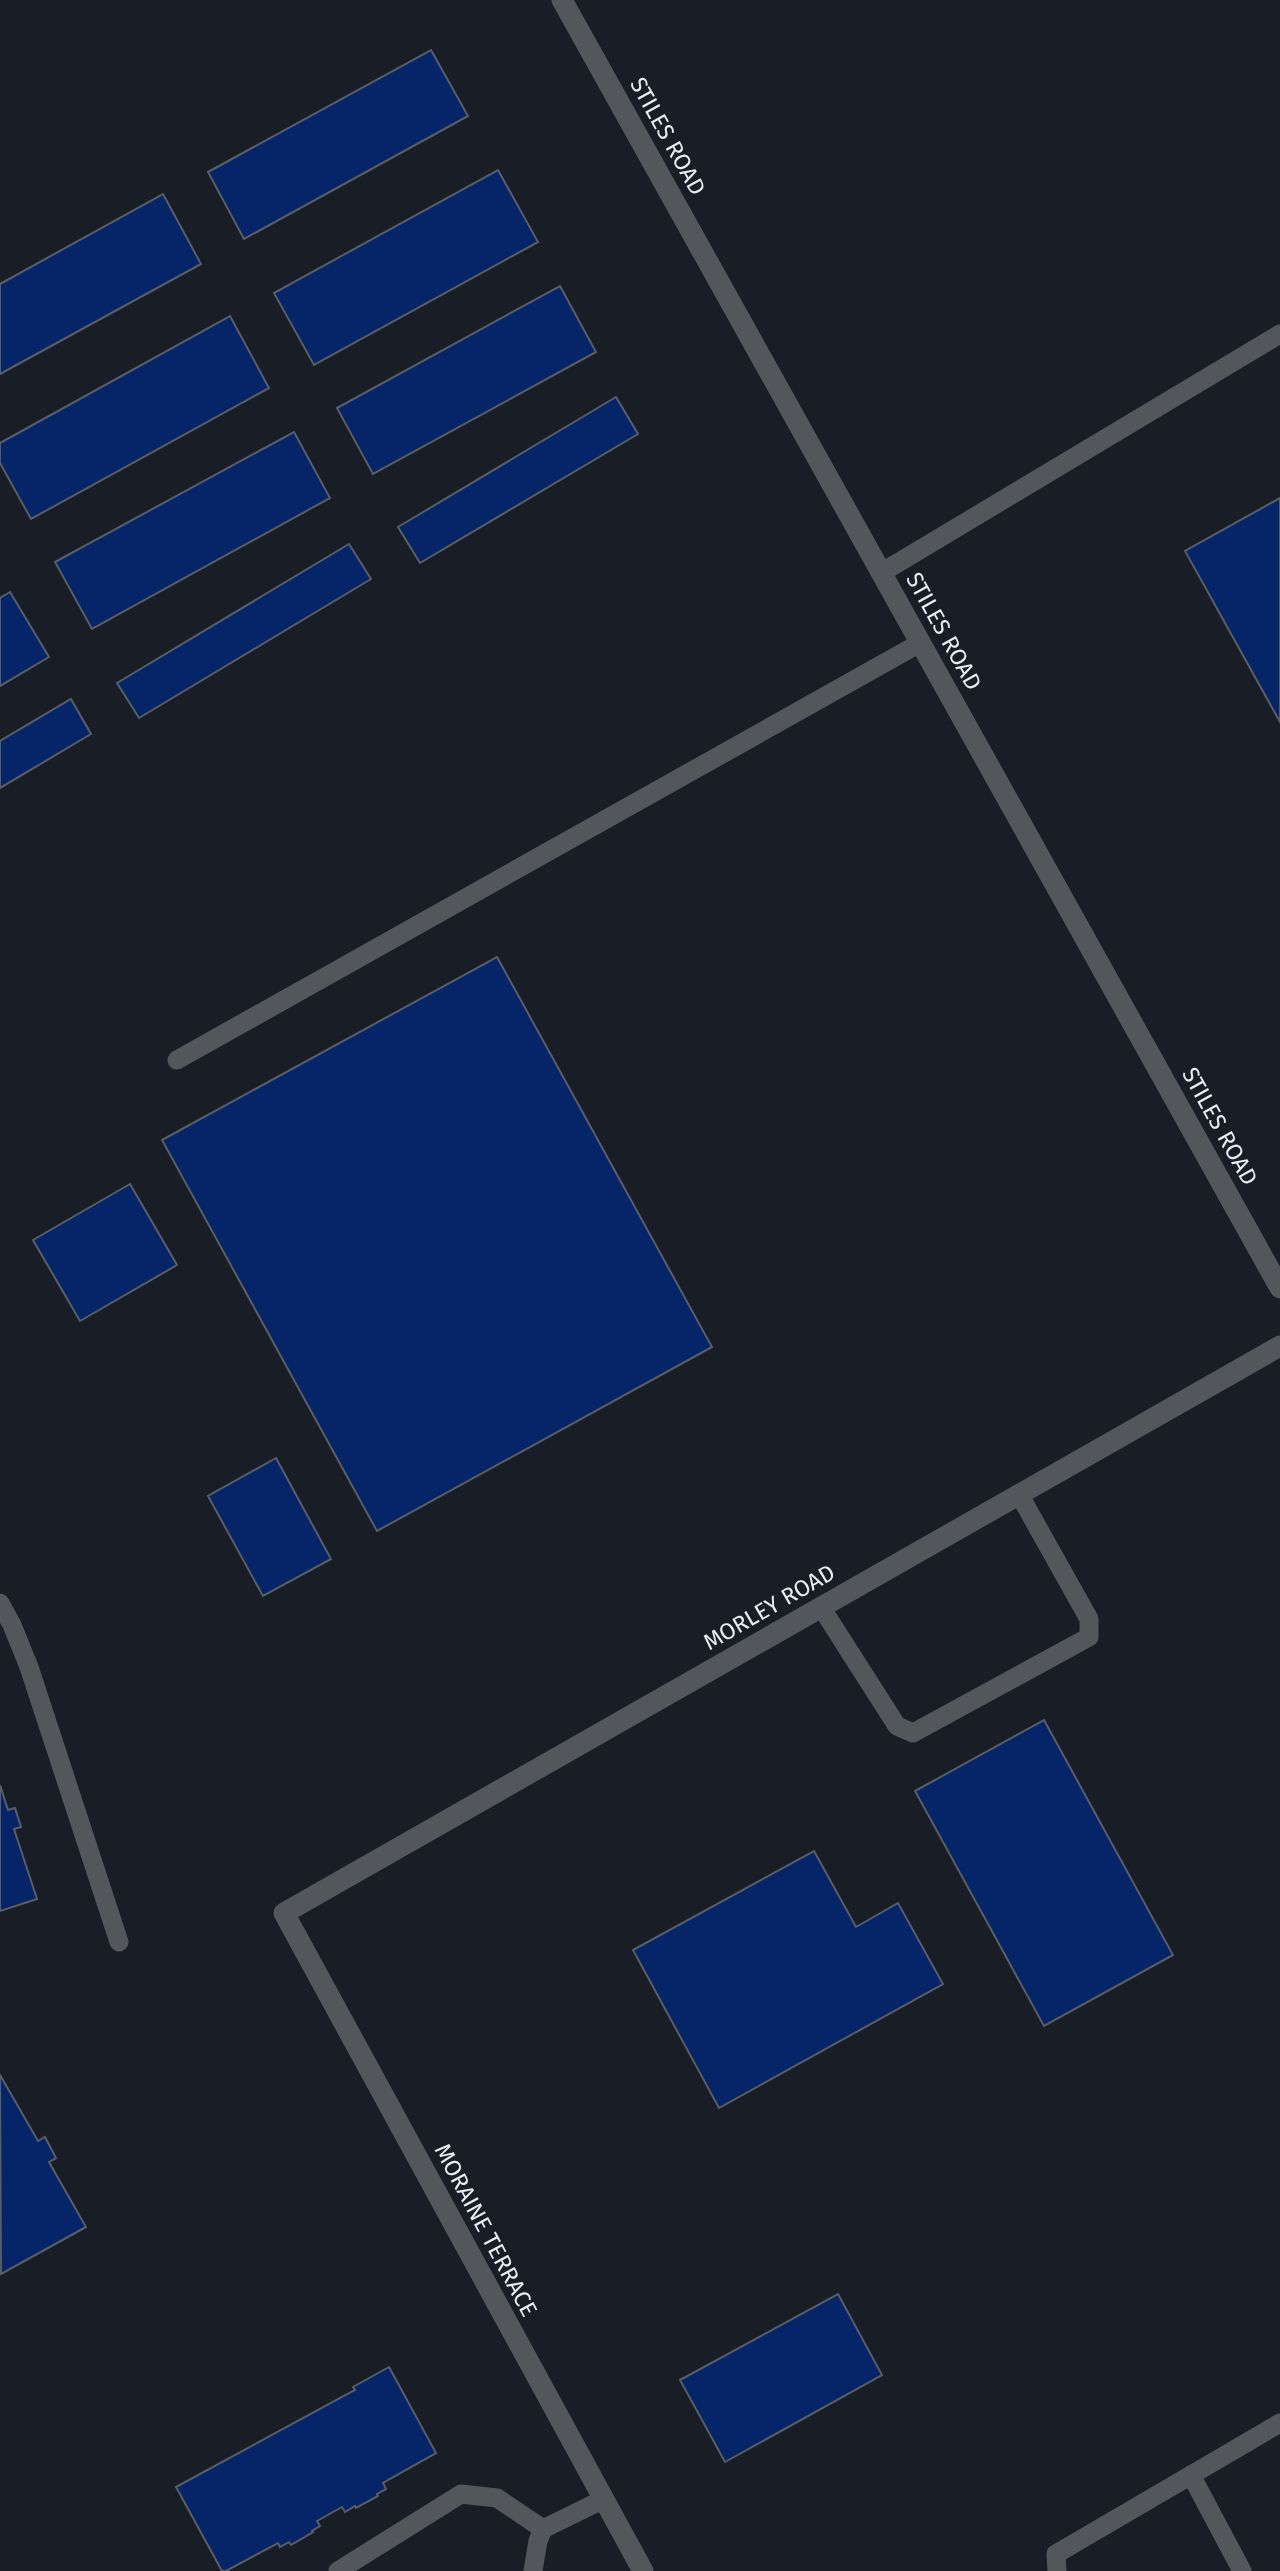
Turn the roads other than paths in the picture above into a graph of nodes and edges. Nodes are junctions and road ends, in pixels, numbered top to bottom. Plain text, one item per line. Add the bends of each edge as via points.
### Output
1 (562, 0) edge
2 (1280, 334) edge
3 (881, 573) junction
4 (920, 643) junction
5 (177, 1060) dead end
6 (1280, 1288) edge
7 (1280, 1346) edge
8 (1019, 1494) junction
9 (0, 1603) edge
10 (821, 1607) junction
11 (284, 1913) joint
12 (118, 1942) dead end
13 (1280, 2423) edge
14 (1191, 2475) junction
15 (602, 2500) junction
16 (543, 2529) junction
17 (338, 2571) edge
18 (533, 2571) edge
19 (643, 2571) edge
20 (1057, 2571) edge
21 (1242, 2571) edge

1 - 3 street, STILES ROAD
2 - 3 lane
3 - 4 street, STILES ROAD
4 - 5 lane
4 - 6 street, STILES ROAD
7 - 8 street, MORLEY ROAD
8 - 10 street, MORLEY ROAD
8 - 10 lane via 1089,1619 1089,1637 913,1733 897,1726
9 - 12 lane via 29,1667
10 - 11 street, MORLEY ROAD
11 - 15 street, MORAINE TERRACE
13 - 14 lane
14 - 20 lane via 1056,2554
14 - 21 lane
15 - 16 lane
15 - 19 street, MORAINE TERRACE
16 - 17 lane via 497,2498 461,2494
16 - 18 lane

